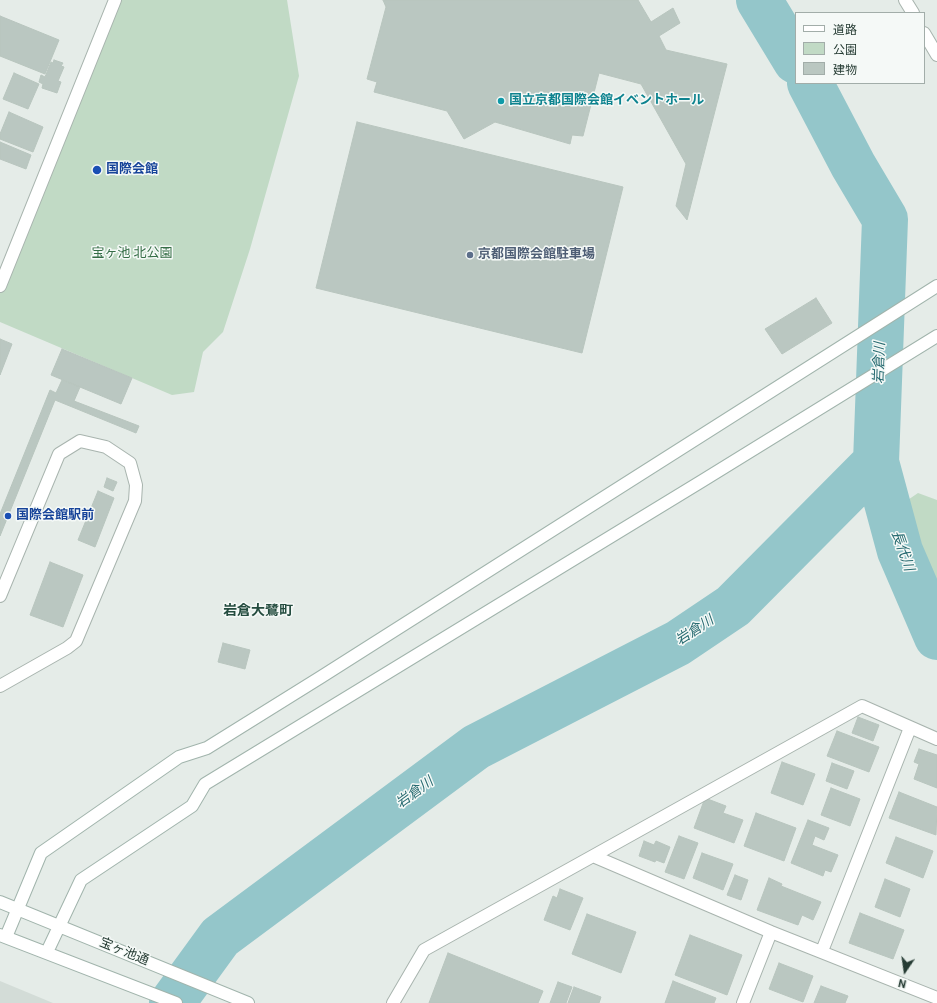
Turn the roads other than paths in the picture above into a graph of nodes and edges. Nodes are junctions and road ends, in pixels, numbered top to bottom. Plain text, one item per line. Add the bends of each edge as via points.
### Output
1 (115, 0) edge
2 (905, 0) edge
3 (912, 12) edge
4 (925, 35) edge
5 (937, 56) edge
6 (0, 286) edge
7 (937, 286) edge
8 (937, 336) edge
9 (0, 596) edge
10 (0, 686) edge
11 (910, 728) junction
12 (937, 739) edge
13 (593, 856) junction
14 (0, 902) edge
15 (19, 909) junction
16 (60, 926) junction
17 (771, 932) junction
18 (3, 936) edge
19 (822, 951) junction
20 (47, 952) junction
21 (937, 998) edge
22 (176, 1003) edge
23 (248, 1003) edge
24 (393, 1003) edge
25 (743, 1003) edge

1 - 6 street
2 - 3 street
4 - 5 street
7 - 15 street via 301,690 207,748 179,757 41,853
8 - 16 street via 205,784 192,806 81,880
9 - 10 street via 59,454 80,441 106,447 130,463 136,485 135,501 76,641
11 - 12 street
11 - 13 street via 862,706
11 - 19 street
13 - 17 street
13 - 24 street via 424,950
14 - 15 street, 宝ヶ池通
15 - 16 street, 宝ヶ池通
15 - 18 street
16 - 20 street
16 - 23 street, 宝ヶ池通
17 - 19 street
17 - 25 street
18 - 20 street
19 - 21 street
20 - 22 street

